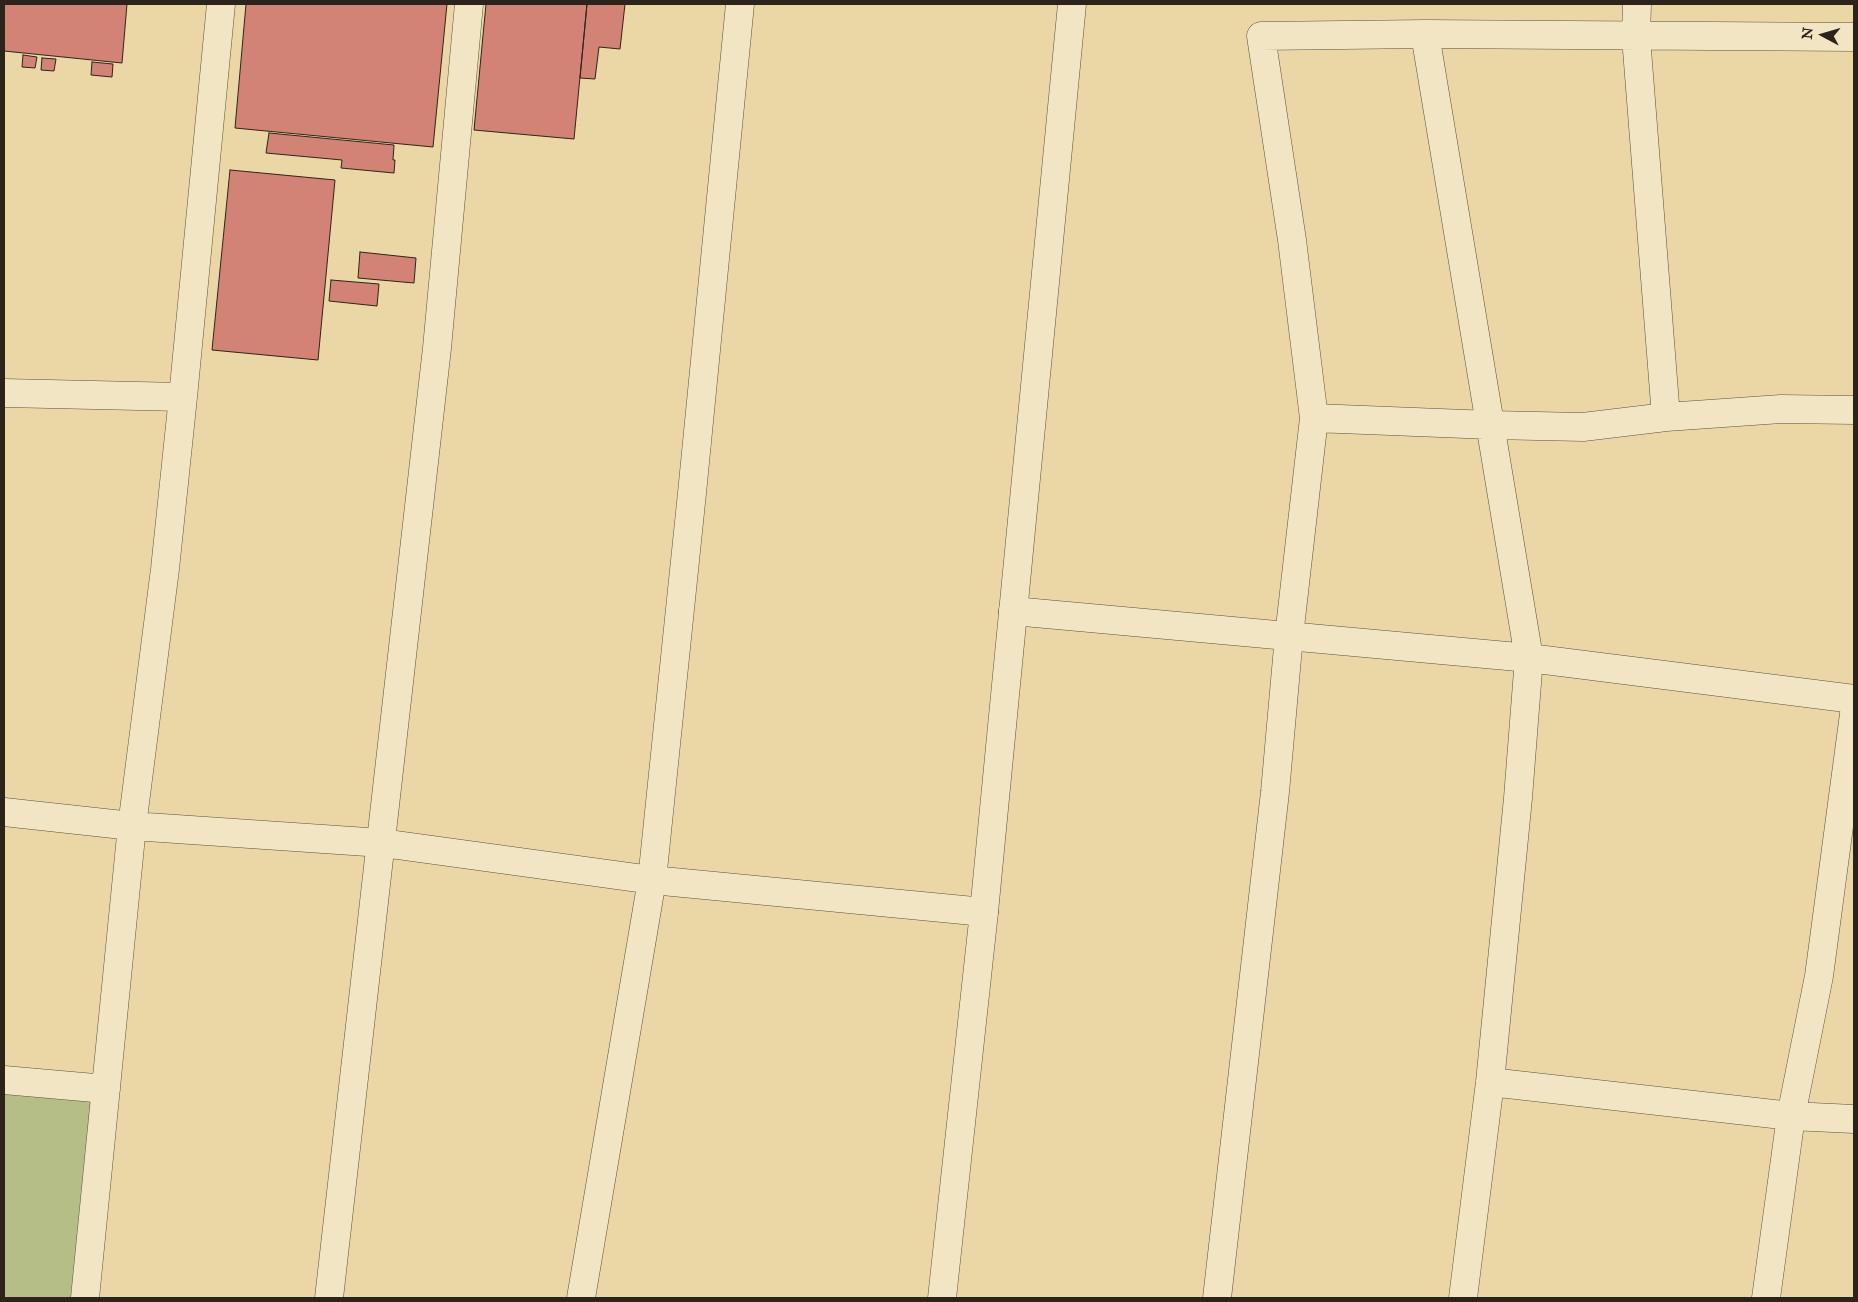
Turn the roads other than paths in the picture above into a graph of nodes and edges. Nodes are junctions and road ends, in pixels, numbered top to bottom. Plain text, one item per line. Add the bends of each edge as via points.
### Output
1 (221, 4) edge
2 (469, 4) edge
3 (740, 4) edge
4 (1072, 4) edge
5 (1637, 4) edge
6 (1425, 34) junction
7 (1636, 36) junction
8 (1854, 36) edge
9 (4, 393) edge
10 (183, 397) junction
11 (1854, 410) edge
12 (1666, 417) junction
13 (1314, 418) junction
14 (1491, 425) junction
15 (1013, 611) junction
16 (1289, 636) junction
17 (1530, 658) junction
18 (1854, 698) edge
19 (1854, 714) edge
20 (4, 812) edge
21 (132, 826) junction
22 (382, 843) junction
23 (1844, 876) edge
24 (652, 880) junction
25 (984, 912) junction
26 (4, 1080) edge
27 (1490, 1082) junction
28 (106, 1089) junction
29 (1791, 1116) junction
30 (1854, 1119) edge
31 (84, 1298) edge
32 (330, 1298) edge
33 (582, 1298) edge
34 (942, 1298) edge
35 (1217, 1298) edge
36 (1463, 1298) edge
37 (1766, 1298) edge

1 - 10 street
2 - 22 street via 438,339
3 - 24 street
4 - 15 street
5 - 7 street
6 - 7 street
6 - 13 street via 1261,36 1292,240
6 - 14 street
7 - 8 street
7 - 12 street
9 - 10 street
10 - 21 street
11 - 12 street via 1781,409
12 - 14 street via 1583,427
13 - 14 street
13 - 16 street
14 - 17 street
15 - 16 street
15 - 25 street
16 - 17 street
16 - 35 street
17 - 18 street
17 - 27 street
19 - 23 street
20 - 21 street
21 - 22 street
21 - 28 street
22 - 24 street
22 - 32 street
23 - 29 street via 1819,976
24 - 25 street
24 - 33 street
25 - 34 street
26 - 28 street
27 - 29 street
27 - 36 street
28 - 31 street
29 - 30 street
29 - 37 street

